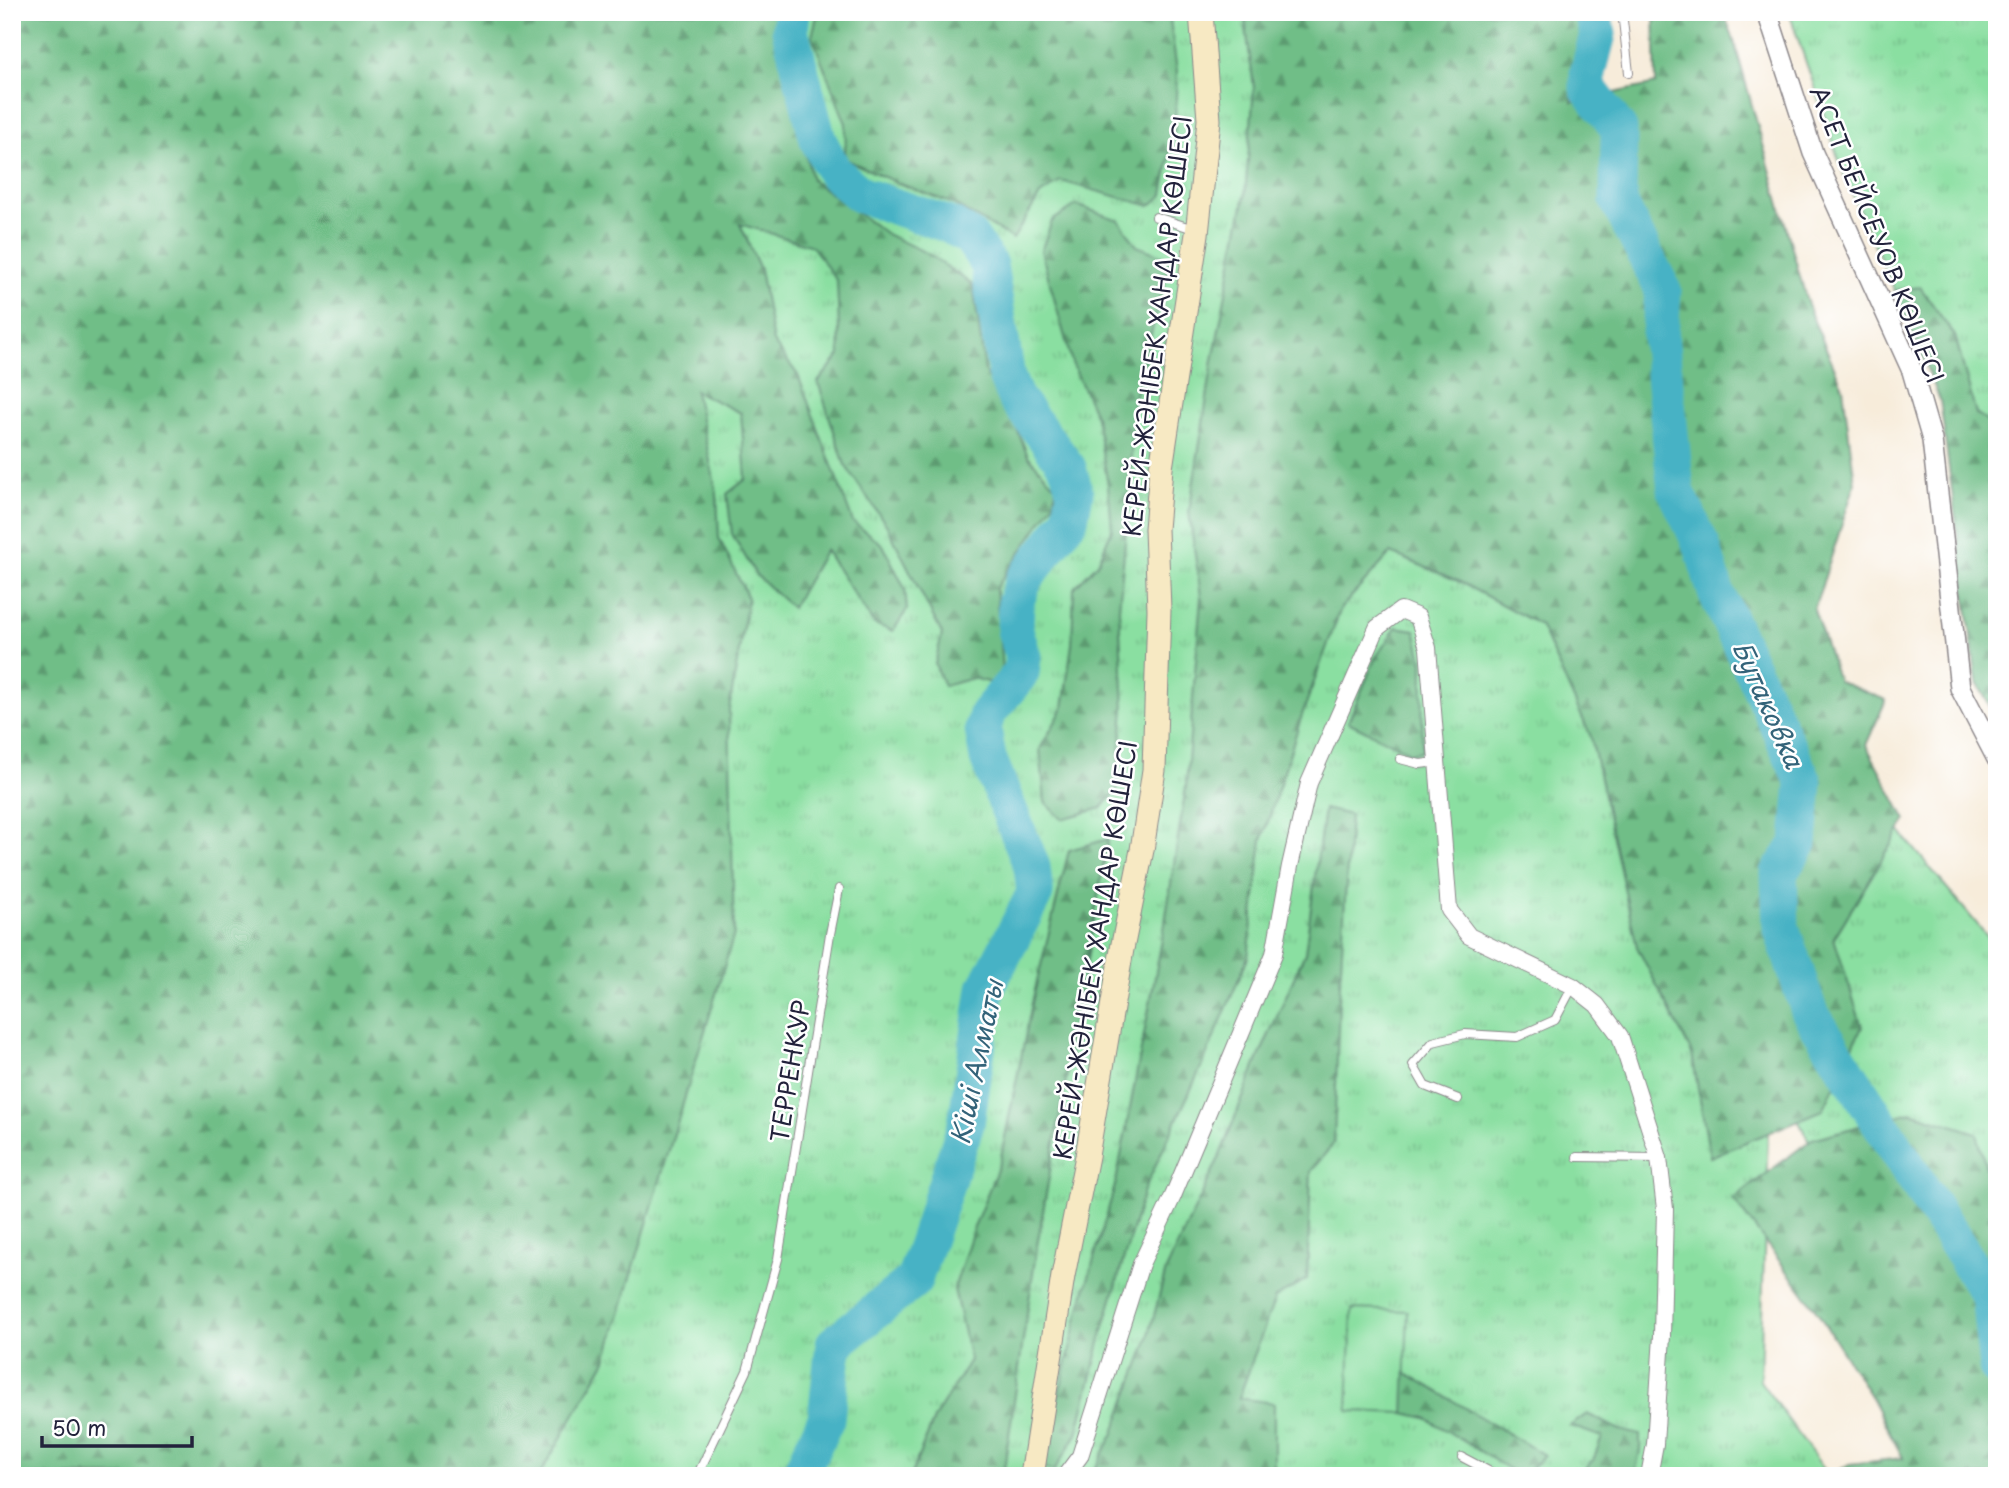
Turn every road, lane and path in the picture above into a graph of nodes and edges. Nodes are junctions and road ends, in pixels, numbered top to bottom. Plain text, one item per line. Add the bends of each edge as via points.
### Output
1 (1201, 12) edge
2 (1622, 12) edge
3 (1767, 12) edge
4 (1629, 73) dead end
5 (1156, 217) dead end
6 (1198, 230) junction
7 (1400, 759) dead end
8 (1997, 760) edge
9 (1437, 762) junction
10 (839, 889) dead end
11 (1573, 986) junction
12 (1458, 1099) dead end
13 (1577, 1157) dead end
14 (1659, 1158) junction
15 (1462, 1457) dead end
16 (697, 1476) edge
17 (1032, 1476) edge
18 (1065, 1476) edge
19 (1498, 1476) edge
20 (1649, 1476) edge

1 - 6 main road, КЕРЕЙ-ЖӘНІБЕК ХАНДАР КӨШЕСІ via 1209,120
2 - 4 lane
3 - 8 street, АСЕТ БЕЙСЕУОВ КӨШЕСІ via 1813,153 1912,371 1931,440 1960,688
5 - 6 lane
6 - 17 main road, КЕРЕЙ-ЖӘНІБЕК ХАНДАР КӨШЕСІ via 1161,468 1156,529 1159,610 1154,771 1063,1276
7 - 9 lane
9 - 11 street via 1449,910 1469,936
9 - 18 street via 1428,648 1418,617 1401,610 1377,628 1309,783 1274,954 1141,1264 1080,1456
10 - 16 lane, ТЕРРЕНКУР via 778,1259 747,1371
11 - 12 lane via 1555,1020 1517,1037 1465,1034 1433,1042 1413,1065 1425,1086
11 - 14 street via 1597,1005 1620,1036
13 - 14 lane
14 - 20 street via 1665,1209 1662,1336 1656,1444
15 - 19 lane

